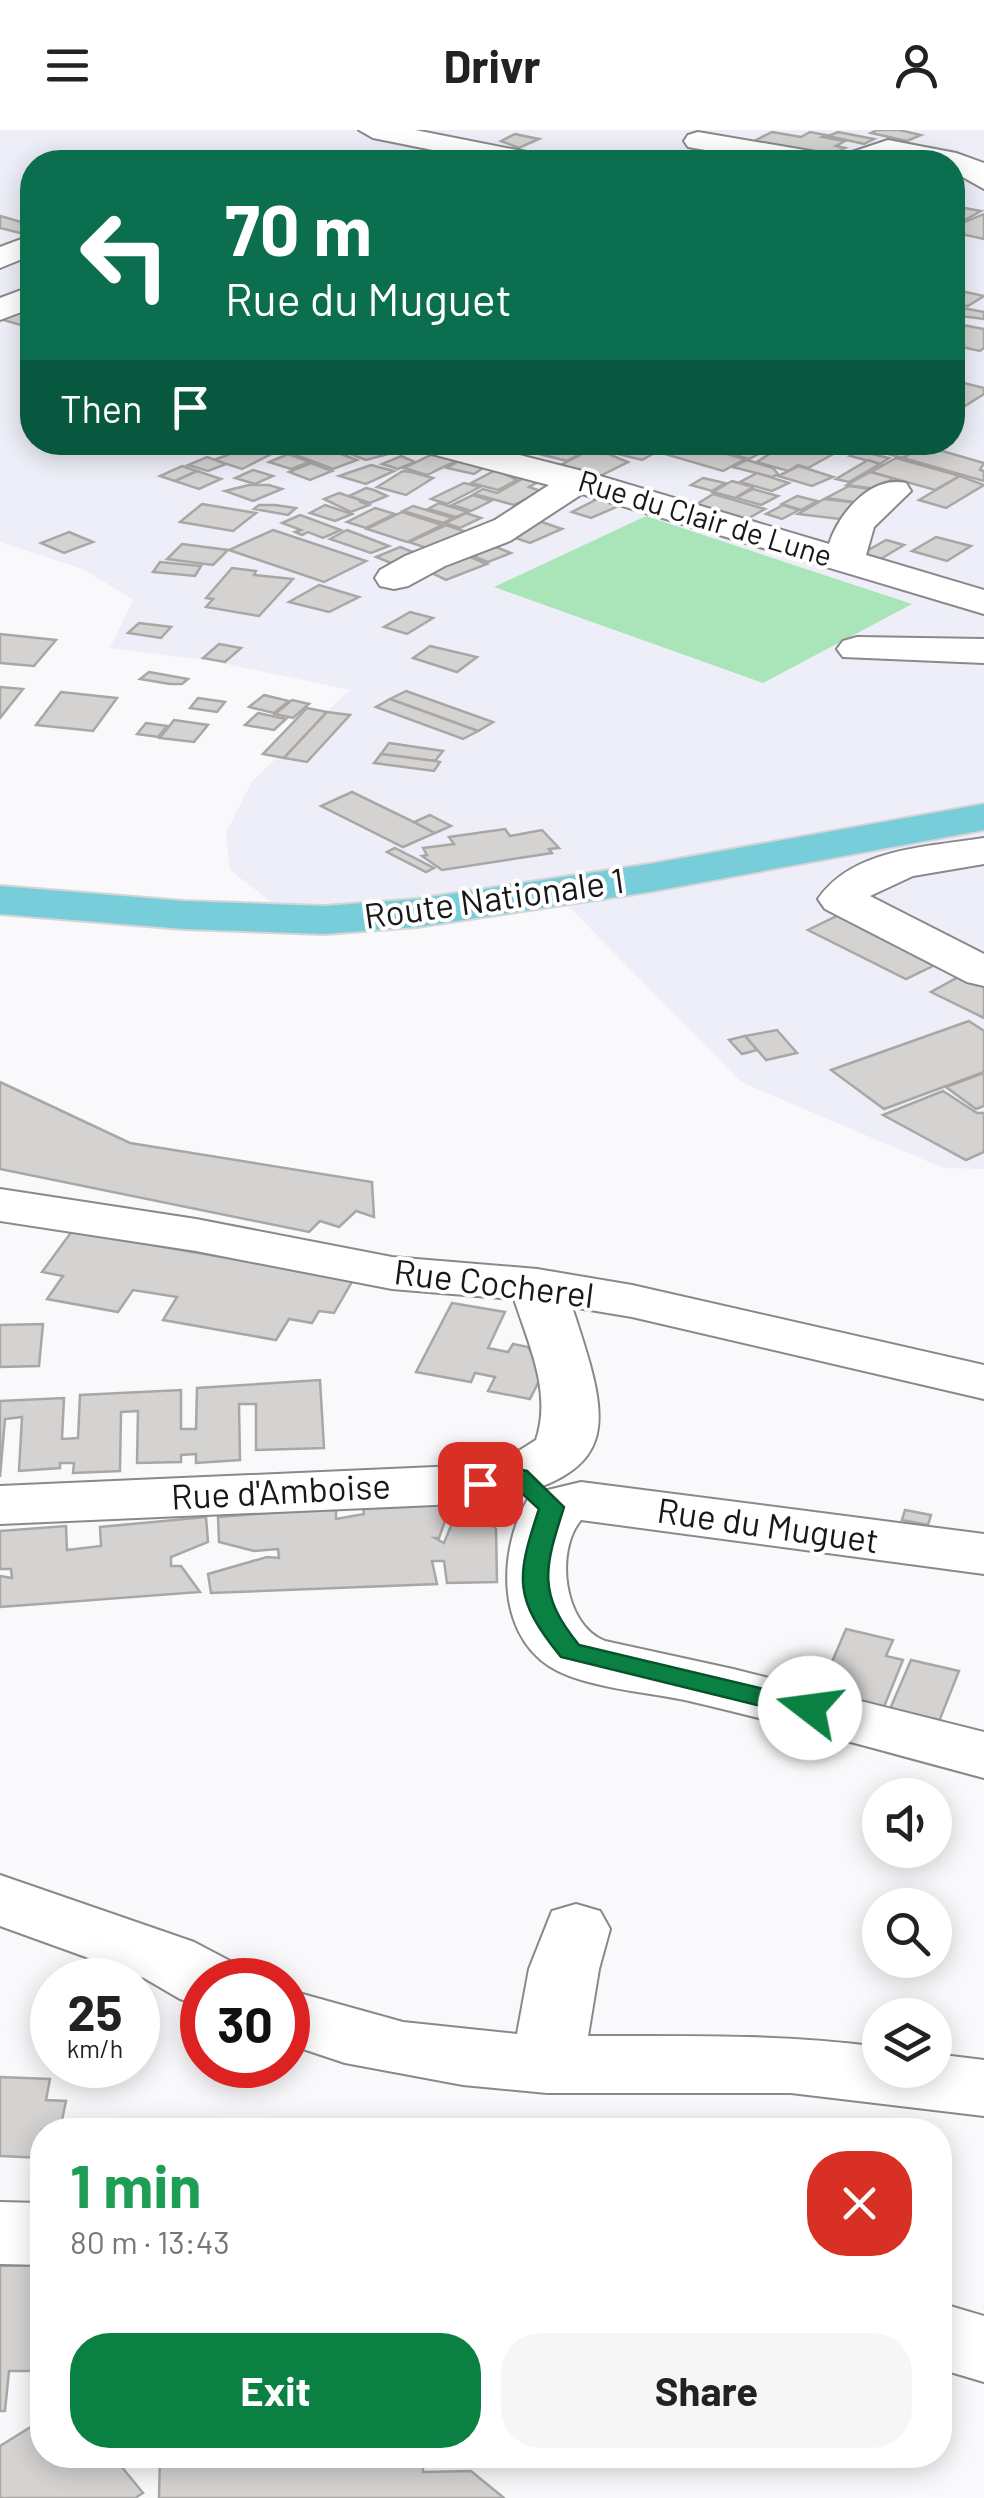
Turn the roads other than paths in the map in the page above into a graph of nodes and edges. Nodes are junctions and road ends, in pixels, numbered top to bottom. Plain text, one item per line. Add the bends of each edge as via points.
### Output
1 (373, 130) edge
2 (698, 141) dead end
3 (472, 150) edge
4 (751, 150) edge
5 (965, 166) edge
6 (984, 183) edge
7 (519, 455) edge
8 (576, 481) junction
9 (892, 492) dead end
10 (848, 562) junction
11 (394, 578) dead end
12 (984, 602) edge
13 (858, 649) dead end
14 (984, 651) edge
15 (984, 817) edge
16 (984, 851) edge
17 (0, 900) edge
18 (984, 972) edge
19 (0, 1205) edge
20 (538, 1285) junction
21 (984, 1382) edge
22 (535, 1492) junction
23 (0, 1505) edge
24 (984, 1554) edge
25 (984, 1755) edge
26 (0, 1900) edge
27 (576, 1929) dead end
28 (180, 1966) edge
29 (310, 2023) edge
30 (547, 2065) junction
31 (984, 2088) edge
32 (0, 2233) edge
33 (30, 2234) edge
34 (952, 2340) edge
35 (984, 2349) edge

1 - 3 street
2 - 4 street
5 - 6 street
7 - 8 street, Rue du Clair de Lune
8 - 10 street, Rue du Clair de Lune
8 - 11 street via 501,532 433,555
9 - 10 street via 866,509 846,547
10 - 12 street, Rue du Clair de Lune
13 - 14 street
15 - 17 main road, Route Nationale 1 via 417,913 304,919
16 - 18 street via 876,874 855,882 841,899
19 - 20 street, Rue Cocherel via 392,1273
20 - 21 street, Rue Cocherel
20 - 22 street, Rue d'Amboise via 573,1416 562,1450
22 - 23 street, Rue d'Amboise via 480,1484
22 - 24 street, Rue du Muguet
22 - 25 street via 539,1604 570,1651
26 - 28 street
27 - 30 street
29 - 30 street via 446,2055
30 - 31 street via 768,2064
32 - 33 street
34 - 35 street

